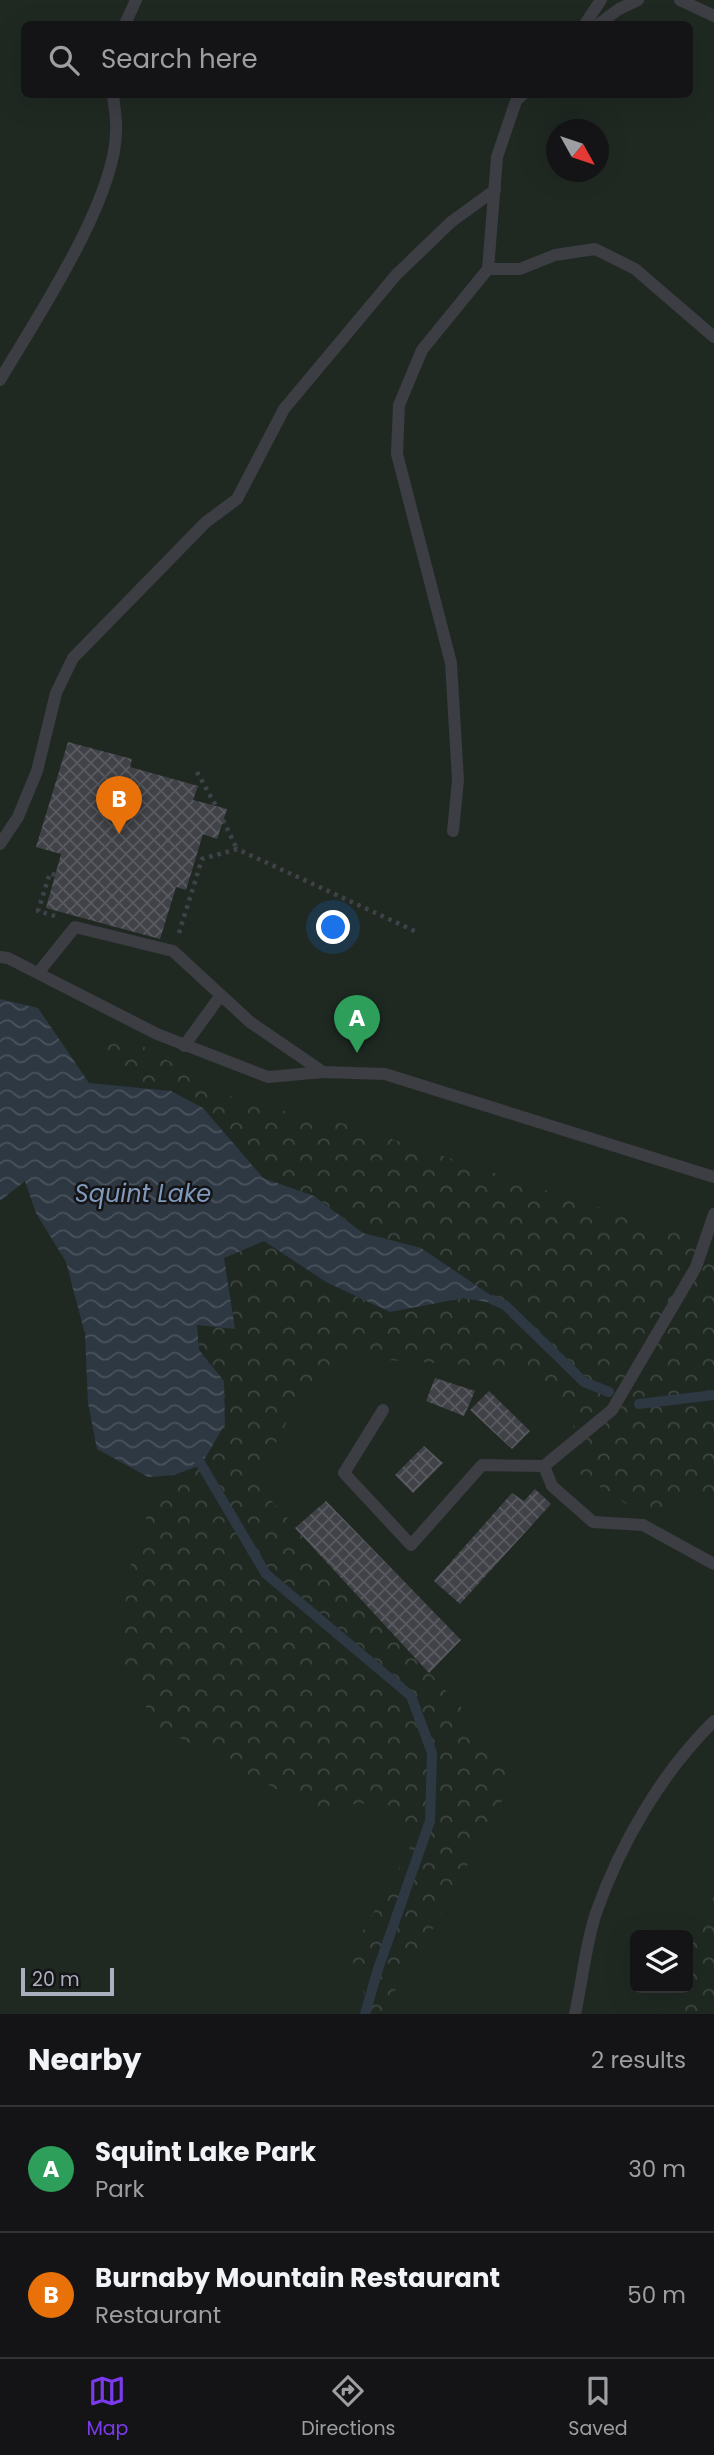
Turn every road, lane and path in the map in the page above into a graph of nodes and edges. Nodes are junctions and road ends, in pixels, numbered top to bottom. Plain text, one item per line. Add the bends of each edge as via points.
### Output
1 (136, 0) edge
2 (601, 0) edge
3 (638, 0) edge
4 (680, 0) edge
5 (714, 16) edge
6 (126, 21) edge
7 (587, 21) edge
8 (603, 21) edge
9 (113, 98) edge
10 (519, 98) edge
11 (495, 190) junction
12 (488, 269) junction
13 (714, 337) edge
14 (0, 380) edge
15 (197, 772) dead end
16 (216, 806) dead end
17 (223, 820) dead end
18 (453, 831) dead end
19 (0, 844) edge
20 (237, 849) junction
21 (55, 875) dead end
22 (75, 927) junction
23 (419, 933) dead end
24 (173, 951) junction
25 (0, 957) edge
26 (38, 973) junction
27 (221, 995) junction
28 (184, 1046) junction
29 (323, 1072) junction
30 (714, 1177) edge
31 (714, 1214) edge
32 (383, 1410) dead end
33 (544, 1466) junction
34 (714, 1564) edge
35 (714, 1721) edge
36 (575, 2014) edge

1 - 6 lane
2 - 7 lane
3 - 8 lane
4 - 5 lane
9 - 14 lane via 117,134 108,177 70,261
10 - 11 lane via 497,157
11 - 12 lane
11 - 19 lane via 451,222 396,275 284,409 237,499 206,522 73,658 56,693 37,771 18,817
12 - 13 lane via 520,269 555,255 595,249 635,269
12 - 18 lane via 422,350 399,405 397,453 451,663 458,780
15 - 16 path
17 - 20 path
20 - 23 path
20 - 24 path via 202,859
21 - 22 path via 50,873 38,911 75,923
22 - 24 lane
22 - 26 lane
24 - 27 lane
25 - 26 lane
26 - 28 lane
27 - 28 lane
27 - 29 lane via 250,1022
28 - 29 lane via 268,1077
29 - 30 lane via 385,1074
31 - 33 lane via 696,1268 612,1410
32 - 33 lane via 344,1473 411,1545 482,1465
33 - 34 lane via 552,1486 593,1522 643,1525
35 - 36 lane via 669,1773 633,1832 595,1915

